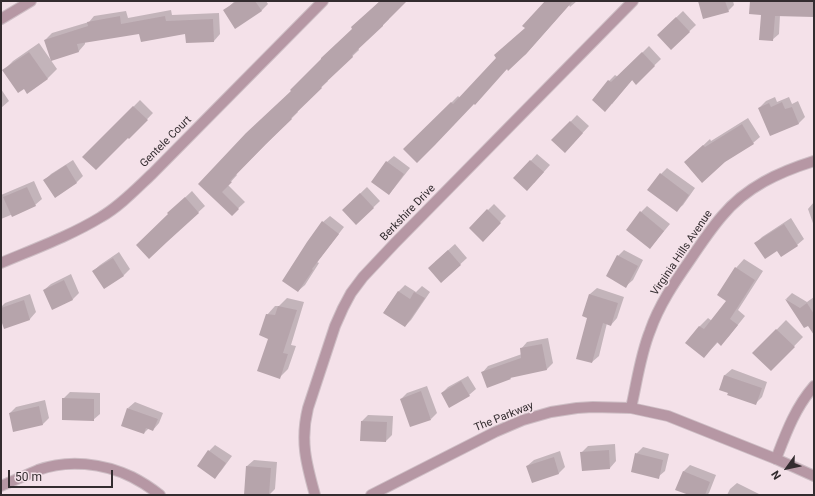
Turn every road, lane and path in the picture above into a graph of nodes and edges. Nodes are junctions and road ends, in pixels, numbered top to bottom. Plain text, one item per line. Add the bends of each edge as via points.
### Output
1 (31, 1) edge
2 (322, 1) edge
3 (634, 1) edge
4 (1, 19) edge
5 (814, 161) edge
6 (1, 263) edge
7 (814, 386) edge
8 (631, 408) junction
9 (776, 459) junction
10 (814, 476) edge
11 (1, 486) edge
12 (160, 495) edge
13 (316, 495) edge
14 (371, 495) edge

1 - 4 street
2 - 6 street, Gentele Court via 123,201 74,232
3 - 13 street, Berkshire Drive via 395,243 351,293 335,326 306,419 306,460
5 - 8 street, Virginia Hills Avenue via 780,173 754,187 733,204 713,227 657,312 643,351
7 - 9 street via 791,421
8 - 9 street, The Parkway via 668,416
8 - 14 street, The Parkway via 577,408 523,420
9 - 10 street, The Parkway
11 - 12 street via 39,470 80,464 121,472

